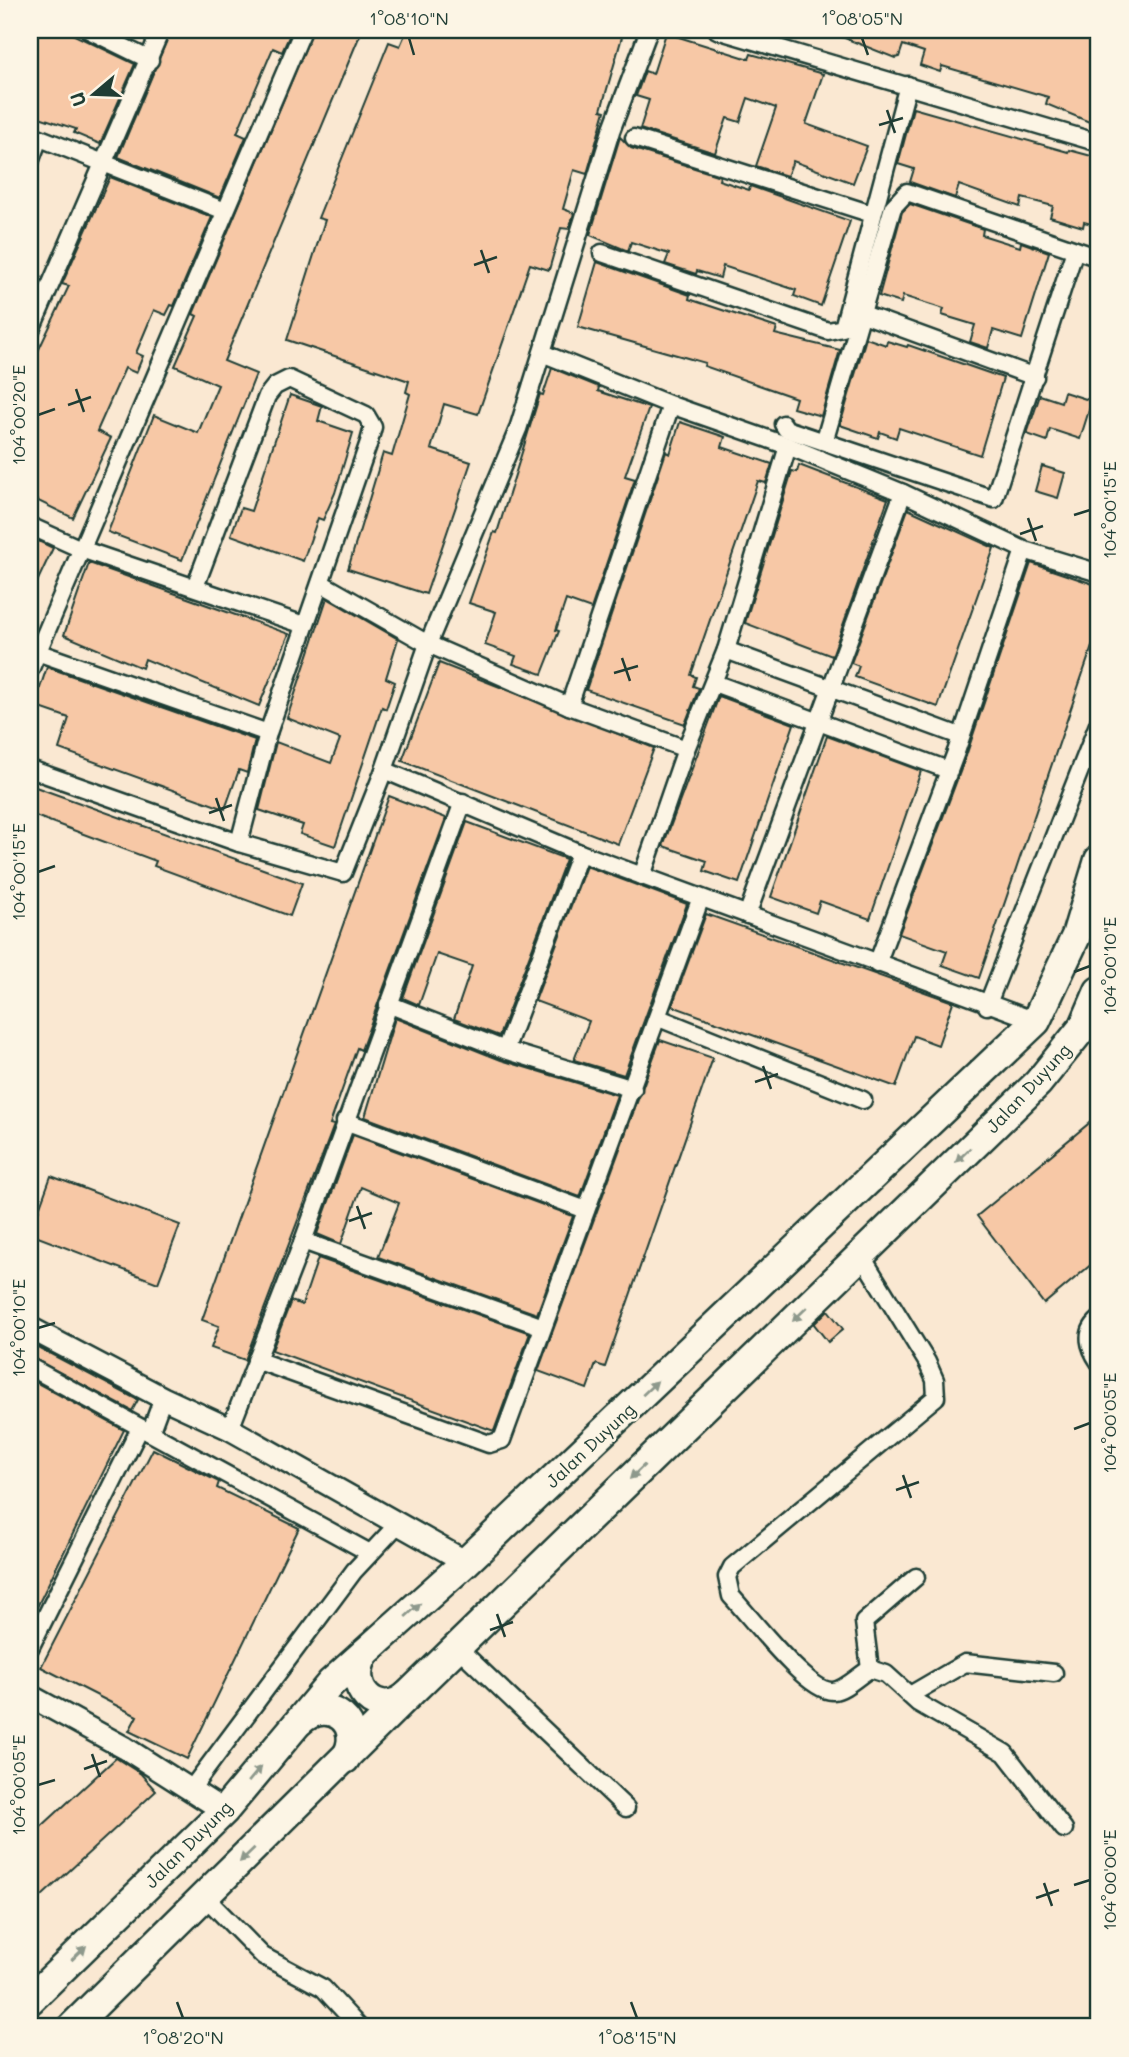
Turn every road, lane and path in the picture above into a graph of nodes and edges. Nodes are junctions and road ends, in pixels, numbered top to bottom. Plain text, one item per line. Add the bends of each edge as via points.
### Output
1 (89, 30) edge
2 (161, 30) edge
3 (303, 30) edge
4 (649, 30) edge
5 (717, 30) edge
6 (760, 35) edge
7 (150, 60) junction
8 (908, 85) junction
9 (35, 136) edge
10 (634, 138) dead end
11 (1099, 143) edge
12 (30, 162) edge
13 (102, 163) junction
14 (225, 211) junction
15 (872, 214) junction
16 (1075, 250) junction
17 (602, 253) dead end
18 (1099, 258) edge
19 (863, 314) junction
20 (30, 332) edge
21 (542, 353) junction
22 (1035, 377) junction
23 (671, 405) junction
24 (783, 424) dead end
25 (825, 439) junction
26 (788, 446) junction
27 (904, 493) junction
28 (30, 526) edge
29 (81, 549) junction
30 (1024, 550) junction
31 (1099, 573) edge
32 (321, 583) junction
33 (195, 587) junction
34 (304, 625) junction
35 (428, 644) junction
36 (726, 650) junction
37 (37, 652) junction
38 (30, 670) edge
39 (714, 683) junction
40 (832, 687) junction
41 (569, 705) junction
42 (819, 722) junction
43 (1099, 722) edge
44 (268, 733) junction
45 (960, 736) junction
46 (686, 749) junction
47 (30, 769) edge
48 (384, 770) junction
49 (948, 770) junction
50 (463, 802) junction
51 (239, 842) junction
52 (580, 853) junction
53 (1099, 860) edge
54 (642, 876) junction
55 (700, 900) junction
56 (747, 915) junction
57 (877, 964) junction
58 (1098, 999) edge
59 (388, 1004) junction
60 (987, 1006) junction
61 (659, 1018) junction
62 (1036, 1021) junction
63 (505, 1050) junction
64 (633, 1089) junction
65 (863, 1100) dead end
66 (345, 1121) junction
67 (586, 1210) junction
68 (303, 1241) junction
69 (861, 1255) junction
70 (1099, 1320) edge
71 (543, 1327) junction
72 (30, 1328) edge
73 (256, 1360) junction
74 (1099, 1362) edge
75 (30, 1367) edge
76 (163, 1398) junction
77 (230, 1429) junction
78 (145, 1431) junction
79 (398, 1524) junction
80 (370, 1553) junction
81 (466, 1562) junction
82 (916, 1577) dead end
83 (457, 1647) junction
84 (30, 1648) edge
85 (365, 1653) junction
86 (870, 1669) junction
87 (1054, 1673) dead end
88 (410, 1693) junction
89 (909, 1695) junction
90 (30, 1696) edge
91 (300, 1721) junction
92 (345, 1759) junction
93 (192, 1788) junction
94 (625, 1808) dead end
95 (224, 1811) junction
96 (1064, 1829) dead end
97 (205, 1896) junction
98 (30, 2000) edge
99 (72, 2027) edge
100 (359, 2027) edge

1 - 7 street
2 - 7 street
3 - 14 street
4 - 21 street via 611,131
5 - 6 street
6 - 8 street
7 - 13 street
8 - 11 street
8 - 15 street
9 - 12 street
9 - 13 street
10 - 15 street
13 - 14 street
13 - 20 street
14 - 29 street
15 - 17 street via 846,323 837,332
16 - 18 street
16 - 19 street via 907,192 893,207
16 - 22 street
19 - 22 street
19 - 25 street
21 - 23 street
21 - 35 street via 518,429
22 - 25 street via 994,499
23 - 26 street
23 - 41 street
24 - 25 street via 786,429
26 - 27 street
26 - 36 street
27 - 30 street
27 - 40 street
28 - 29 street
29 - 33 street
29 - 37 street
30 - 31 street
30 - 45 street
32 - 33 street via 373,427 366,415 289,379 267,396
32 - 34 street
32 - 35 street
33 - 34 street
34 - 44 street
35 - 41 street
35 - 48 street
36 - 39 street
36 - 40 street
37 - 38 street
37 - 44 street
39 - 42 street
39 - 46 street
40 - 42 street
40 - 45 street
41 - 46 street
42 - 49 street
42 - 56 street
43 - 60 street
44 - 51 street
45 - 49 street
46 - 54 street
47 - 51 street
48 - 50 street
48 - 51 street via 342,873
49 - 57 street
50 - 52 street
50 - 59 street
52 - 54 street
52 - 63 street
53 - 62 highway, Jalan Duyung via 1076,936
54 - 55 street
55 - 56 street
55 - 61 street
56 - 57 street
57 - 60 street
58 -> 69 highway, Jalan Duyung via 1084,1026 1038,1083
59 - 63 street
59 - 66 street
60 - 62 street
61 - 64 street
61 - 65 street
81 -> 62 highway, Jalan Duyung
63 - 64 street
64 - 67 street
66 - 67 street
66 - 68 street
67 - 71 street
68 - 71 street
68 - 73 street
69 -> 83 highway, Jalan Duyung
69 - 86 street via 927,1362 936,1397 732,1567 727,1586 802,1673 822,1689 837,1690
70 - 74 street via 1088,1337
71 - 73 street via 502,1440 489,1444
72 - 76 street
73 - 77 street
75 - 78 street
76 - 77 street
76 - 78 street
77 - 79 street
78 - 80 street
78 - 84 street
79 - 80 street
79 - 81 street
80 - 93 street
85 -> 81 highway, Jalan Duyung
82 - 86 street via 864,1622
83 - 88 highway, Jalan Duyung
83 - 94 street
85 - 88 highway via 357,1671 367,1697 394,1703
85 - 91 highway, Jalan Duyung via 331,1683
86 - 89 street via 886,1674
87 - 89 street via 965,1663
88 - 92 highway, Jalan Duyung
89 - 96 street via 994,1744
90 - 93 street
91 - 92 highway via 326,1710 344,1718 352,1743
95 -> 91 highway, Jalan Duyung
92 -> 97 highway, Jalan Duyung
93 - 95 street
98 -> 95 highway, Jalan Duyung
97 - 99 highway, Jalan Duyung
97 - 100 street via 263,1955 323,1988

